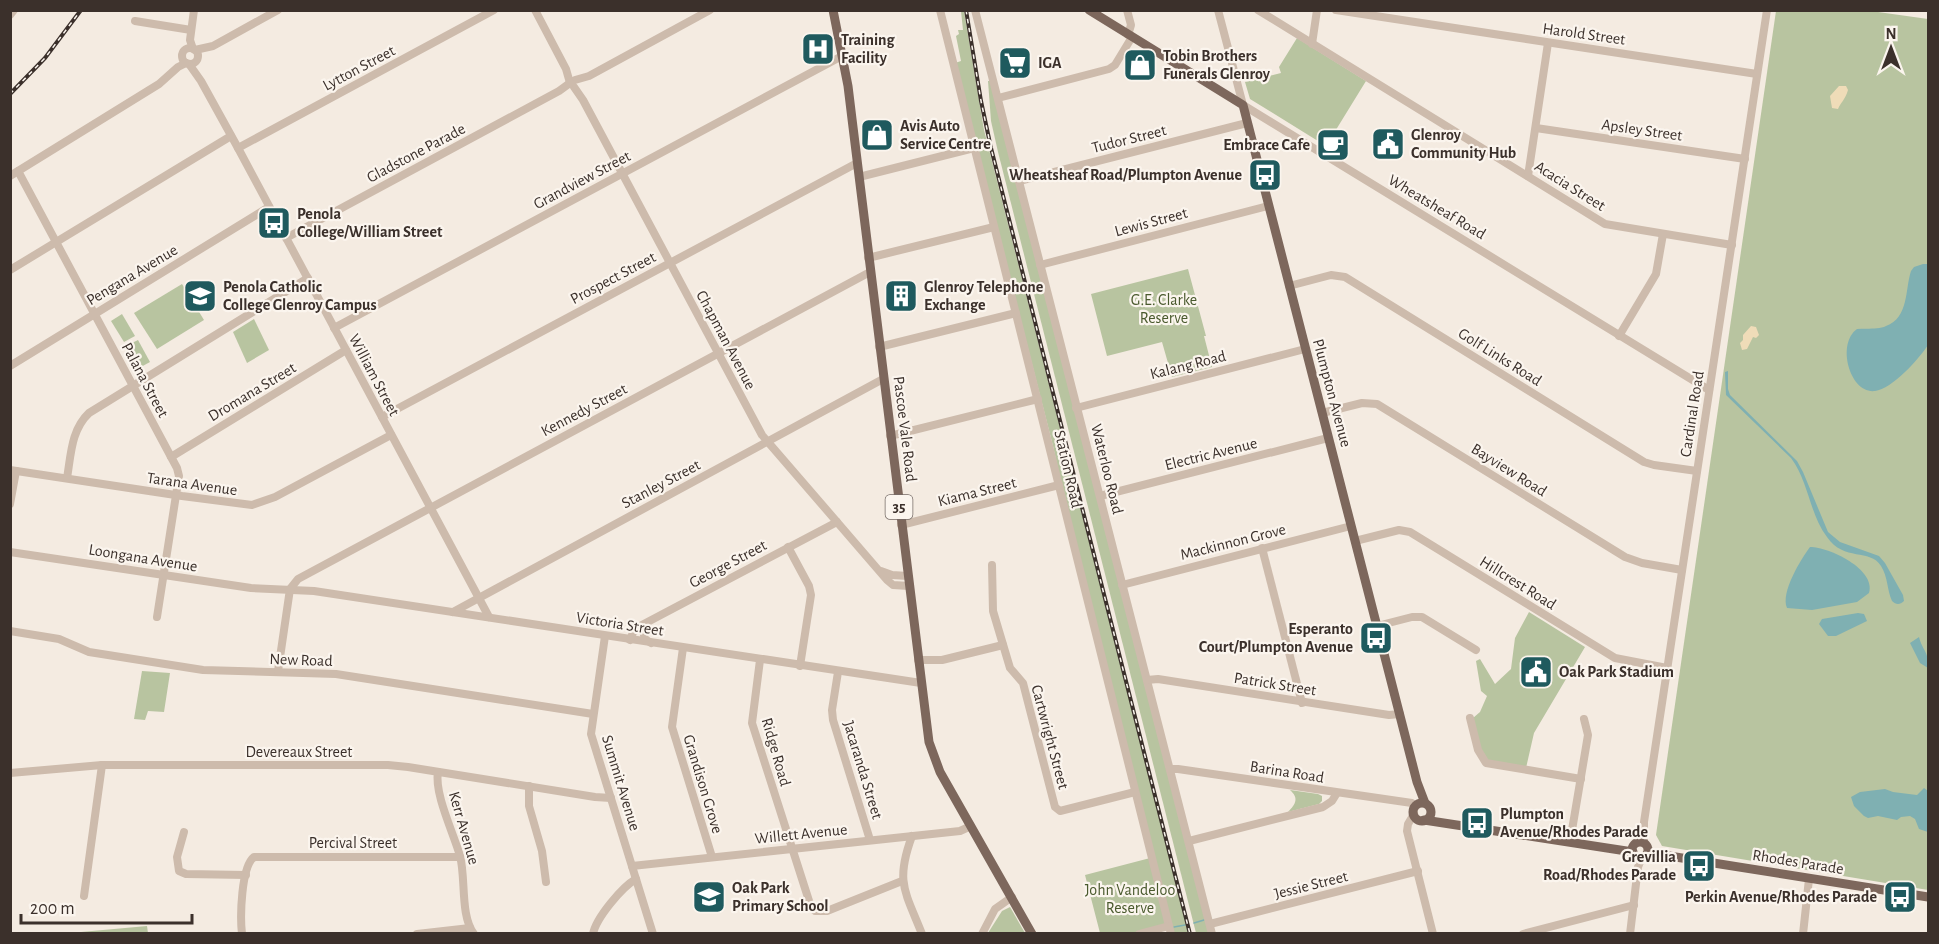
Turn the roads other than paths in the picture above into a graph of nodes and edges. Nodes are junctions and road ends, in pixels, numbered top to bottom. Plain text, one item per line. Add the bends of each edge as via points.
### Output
1 (14, 10) edge
2 (194, 10) edge
3 (278, 10) edge
4 (494, 10) edge
5 (535, 10) edge
6 (710, 10) edge
7 (832, 10) edge
8 (940, 10) edge
9 (975, 10) edge
10 (1089, 10) edge
11 (1127, 10) edge
12 (1218, 10) edge
13 (1258, 10) edge
14 (1317, 10) edge
15 (1336, 10) edge
16 (1767, 10) edge
17 (10, 15) edge
18 (135, 21) dead end
19 (191, 30) junction
20 (1130, 36) junction
21 (1548, 43) junction
22 (1312, 44) junction
23 (183, 53) junction
24 (842, 56) junction
25 (193, 58) junction
26 (169, 74) junction
27 (1757, 74) junction
28 (574, 84) junction
29 (998, 98) junction
30 (1243, 105) junction
31 (1247, 123) junction
32 (1536, 128) junction
33 (231, 136) junction
34 (238, 148) junction
35 (974, 148) junction
36 (1744, 159) junction
37 (857, 163) junction
38 (14, 173) edge
39 (622, 173) junction
40 (1528, 176) junction
41 (859, 177) junction
42 (1019, 181) junction
43 (1268, 206) junction
44 (269, 207) junction
45 (994, 227) junction
46 (1663, 234) junction
47 (286, 238) junction
48 (56, 243) junction
49 (1731, 244) junction
50 (868, 258) junction
51 (670, 263) junction
52 (1040, 265) junction
53 (10, 270) edge
54 (870, 272) junction
55 (308, 278) junction
56 (1289, 286) junction
57 (1016, 313) junction
58 (94, 314) junction
59 (334, 328) junction
60 (1618, 336) junction
61 (879, 347) junction
62 (1305, 349) junction
63 (346, 350) junction
64 (718, 353) junction
65 (10, 366) edge
66 (884, 380) junction
67 (132, 386) junction
68 (1709, 390) junction
69 (1038, 399) junction
70 (1077, 408) junction
71 (1322, 414) junction
72 (382, 417) junction
73 (391, 435) junction
74 (890, 436) junction
75 (1328, 438) junction
76 (767, 442) junction
77 (171, 457) junction
78 (13, 471) edge
79 (1697, 471) junction
80 (67, 478) junction
81 (1059, 485) junction
82 (176, 495) junction
83 (1100, 496) junction
84 (10, 504) edge
85 (430, 507) junction
86 (836, 520) junction
87 (901, 525) junction
88 (1351, 526) junction
89 (1355, 541) junction
90 (788, 547) junction
91 (1262, 548) junction
92 (10, 552) edge
93 (992, 565) dead end
94 (1682, 570) junction
95 (310, 571) junction
96 (164, 575) junction
97 (908, 581) junction
98 (1122, 585) junction
99 (291, 587) junction
100 (314, 591) junction
101 (478, 597) junction
102 (453, 612) junction
103 (157, 617) dead end
104 (489, 618) junction
105 (644, 625) junction
106 (1377, 626) junction
107 (10, 632) edge
108 (605, 636) junction
109 (633, 640) junction
110 (651, 643) junction
111 (1003, 645) junction
112 (682, 648) junction
113 (1476, 650) dead end
114 (760, 660) junction
115 (918, 660) junction
116 (800, 666) junction
117 (1667, 668) junction
118 (278, 671) junction
119 (838, 672) junction
120 (1147, 680) junction
121 (921, 683) junction
122 (1302, 703) junction
123 (593, 714) junction
124 (1400, 714) junction
125 (1470, 718) dead end
126 (1584, 719) dead end
127 (102, 765) junction
128 (1170, 770) junction
129 (438, 772) junction
130 (10, 773) edge
131 (1581, 779) junction
132 (529, 786) junction
133 (1136, 792) junction
134 (1337, 793) junction
135 (609, 794) junction
136 (1419, 811) junction
137 (971, 826) junction
138 (184, 832) dead end
139 (912, 836) junction
140 (870, 840) junction
141 (1188, 841) junction
142 (1570, 842) junction
143 (791, 849) junction
144 (1640, 852) junction
145 (460, 857) junction
146 (712, 857) junction
147 (632, 866) junction
148 (1418, 871) junction
149 (246, 875) junction
150 (636, 879) junction
151 (1809, 879) junction
152 (902, 881) junction
153 (546, 882) dead end
154 (84, 896) dead end
155 (1012, 897) junction
156 (1929, 897) edge
157 (1634, 905) junction
158 (1210, 924) junction
159 (1170, 930) edge
160 (472, 931) edge
161 (242, 933) edge
162 (417, 933) edge
163 (593, 933) edge
164 (653, 933) edge
165 (922, 933) edge
166 (982, 933) edge
167 (1032, 933) edge
168 (1139, 933) edge
169 (1212, 933) edge
170 (1433, 933) edge
171 (1523, 933) edge
172 (1630, 933) edge
173 (1803, 933) edge

1 - 17 street
2 - 19 street, William Street
3 - 25 street
4 - 34 street, Lytton Street
5 - 28 street, Chapman Avenue
6 - 28 street, Gladstone Parade
7 - 24 main road, Pascoe Vale Road / 35
8 - 35 street, Station Road
9 - 29 street, Waterloo Road
10 - 20 main road, Wheatsheaf Road
11 - 20 street
12 - 30 street, Plumpton Avenue
13 - 22 street, Acacia Street
14 - 22 street
15 - 21 street, Harold Street
16 - 27 street, Cardinal Road
18 - 19 street
19 - 23 street, William Street
19 - 25 street, William Street
20 - 29 street via 1109,69
20 - 30 main road, Wheatsheaf Road
21 - 27 street, Harold Street
21 - 32 street
22 - 40 street, Acacia Street
23 - 25 street via 183,59
23 - 26 street
24 - 37 main road, Pascoe Vale Road / 35
24 - 39 street, Grandview Street
25 - 26 street
25 - 33 street, William Street
26 - 38 street via 159,84
27 - 36 street, Cardinal Road
28 - 39 street, Chapman Avenue
28 - 47 street, Gladstone Parade
29 - 42 street, Waterloo Road
30 - 31 main road, Plumpton Avenue
30 - 60 street, Wheatsheaf Road
31 - 42 street, Tudor Street
31 - 43 main road, Plumpton Avenue
32 - 36 street, Apsley Street
32 - 40 street
33 - 34 street, William Street
33 - 48 street
34 - 44 street, William Street
35 - 41 street
35 - 45 street, Station Road
36 - 49 street, Cardinal Road
37 - 41 main road, Pascoe Vale Road / 35
37 - 51 street, Prospect Street
38 - 48 street, Palana Street
39 - 51 street, Chapman Avenue
39 - 59 street, Grandview Street
40 - 46 street, Acacia Street via 1605,224
41 - 50 main road, Pascoe Vale Road / 35
42 - 52 street, Waterloo Road
43 - 52 street, Lewis Street
43 - 56 main road, Plumpton Avenue
44 - 47 street, William Street
44 - 58 street, Pengana Avenue
45 - 50 street
45 - 57 street, Station Road
46 - 49 street, Acacia Street
46 - 60 street via 1656,274
47 - 55 street, William Street
48 - 53 street
48 - 58 street, Palana Street
49 - 68 street, Cardinal Road
50 - 54 main road, Pascoe Vale Road / 35
51 - 64 street, Chapman Avenue
51 - 72 street, Prospect Street
52 - 70 street, Waterloo Road
54 - 61 main road, Pascoe Vale Road / 35
54 - 64 street, Kennedy Street
55 - 59 street, William Street
55 - 67 street
56 - 62 main road, Plumpton Avenue
56 - 79 street, Golf Links Road via 1331,275 1345,277 1644,462
57 - 61 street
57 - 69 street, Station Road
58 - 65 street, Pengana Avenue
58 - 67 street, Palana Street
59 - 63 street, William Street
60 - 68 street, Wheatsheaf Road
61 - 66 main road, Pascoe Vale Road / 35
62 - 70 street, Kalang Road
62 - 71 main road, Plumpton Avenue
63 - 72 street, William Street
63 - 77 street, Dromana Street
64 - 76 street, Chapman Avenue
64 - 85 street, Kennedy Street
66 - 74 main road, Pascoe Vale Road / 35
66 - 76 street, Stanley Street
67 - 77 street, Palana Street
67 - 80 street via 83,418 74,436
68 - 79 street, Cardinal Road
69 - 74 street
69 - 81 street, Station Road
70 - 83 street, Waterloo Road
71 - 75 main road, Plumpton Avenue
71 - 94 street, Bayview Road via 1362,403 1377,404 1625,557
72 - 73 street, William Street
73 - 82 street, Tarana Avenue via 264,502 242,505
73 - 85 street, William Street
74 - 87 main road, Pascoe Vale Road / 35
75 - 83 street, Electric Avenue
75 - 88 main road, Plumpton Avenue
76 - 86 street, Chapman Avenue
76 - 101 street, Stanley Street
77 - 82 street, Palana Street via 179,476
78 - 80 street, Tarana Avenue
78 - 84 street
79 - 94 street, Cardinal Road
80 - 82 street, Tarana Avenue
81 - 87 street, Kiama Street
81 - 133 street, Station Road
82 - 96 street, Palana Street
83 - 98 street, Waterloo Road
85 - 95 street, Kennedy Street
85 - 101 street, William Street
86 - 90 street, George Street
86 - 97 street, Chapman Avenue via 880,570
87 - 97 main road, Pascoe Vale Road / 35
88 - 89 main road, Plumpton Avenue
88 - 91 street, Mackinnon Grove
89 - 106 main road, Plumpton Avenue
89 - 117 street, Hillcrest Road via 1393,531 1410,532 1616,658
90 - 105 street, George Street
90 - 116 street via 811,595
91 - 98 street, Mackinnon Grove
91 - 122 street
92 - 96 street, Loongana Avenue
93 - 111 street via 993,611
94 - 117 street, Cardinal Road
95 - 99 street, Kennedy Street
95 - 100 street via 308,581
96 - 99 street, Loongana Avenue via 251,588
96 - 103 street, Palana Street
97 - 115 main road, Pascoe Vale Road / 35
98 - 120 street, Waterloo Road
99 - 100 street, Victoria Street
99 - 118 street
100 - 102 street, Victoria Street
101 - 102 street, Stanley Street
101 - 104 street, William Street
102 - 104 street, Victoria Street
104 - 108 street, Victoria Street
105 - 109 street, George Street via 634,630
105 - 110 street via 645,639
106 - 113 street via 1422,617
106 - 124 main road, Plumpton Avenue
107 - 118 street, New Road via 58,639 88,652 192,668
108 - 109 street, Victoria Street
108 - 123 street, Summit Avenue
109 - 110 street, Victoria Street
110 - 112 street, Victoria Street
111 - 115 street via 942,660
111 - 133 street, Cartwright Street via 1010,668 1023,683 1056,809
112 - 114 street, Victoria Street
112 - 146 street, Grandison Grove via 672,728
114 - 116 street, Victoria Street
114 - 143 street, Ridge Road via 752,723
115 - 121 main road, Pascoe Vale Road / 35
116 - 119 street, Victoria Street
117 - 144 street, Cardinal Road
118 - 123 street, New Road via 336,674
119 - 121 street, Victoria Street
119 - 140 street, Jacaranda Street via 833,720
120 - 122 street, Patrick Street
120 - 128 street, Waterloo Road
121 - 137 main road, Pascoe Vale Road / 35 via 933,757
122 - 124 street, Patrick Street
123 - 135 street, Summit Avenue via 591,734
124 - 136 main road, Plumpton Avenue via 1417,782
125 - 131 street via 1478,750 1486,763
126 - 131 street via 1588,735
127 - 129 street, Devereaux Street via 388,765
127 - 130 street, Devereaux Street
127 - 154 street
128 - 134 street, Barina Road
128 - 141 street, Waterloo Road
129 - 132 street, Devereaux Street
129 - 145 street, Kerr Avenue via 438,786
131 - 142 street
132 - 135 street, Devereaux Street via 595,797
132 - 153 street via 529,806
133 - 159 street, Station Road
134 - 136 street, Barina Road via 1400,803
134 - 141 street via 1323,807
135 - 147 street, Summit Avenue
136 - 142 main road, Rhodes Parade via 1449,823
136 - 148 street via 1408,824
137 - 139 street, Willett Avenue via 960,831
137 - 155 main road, Pascoe Vale Road / 35
138 - 149 street via 177,857 179,871
139 - 140 street, Willett Avenue
139 - 152 street via 904,858
140 - 143 street, Willett Avenue
141 - 158 street, Waterloo Road
142 - 144 main road, Rhodes Parade
143 - 146 street, Willett Avenue
143 - 152 street, Ridge Road via 815,912
144 - 151 main road, Rhodes Parade
144 - 157 street, Cardinal Road
145 - 149 street, Percival Street via 257,856 249,861
145 - 160 street, Kerr Avenue
146 - 147 street, Willett Avenue
147 - 150 street, Summit Avenue
148 - 158 street, Jessie Street
148 - 170 street
149 - 161 street
150 - 163 street via 599,918
150 - 164 street, Summit Avenue
151 - 156 main road, Rhodes Parade
151 - 173 street
152 - 165 street
155 - 166 street via 995,909
155 - 167 main road, Pascoe Vale Road / 35
157 - 171 street
157 - 172 street, Cardinal Road
158 - 169 street, Waterloo Road
159 - 168 street
160 - 162 street

